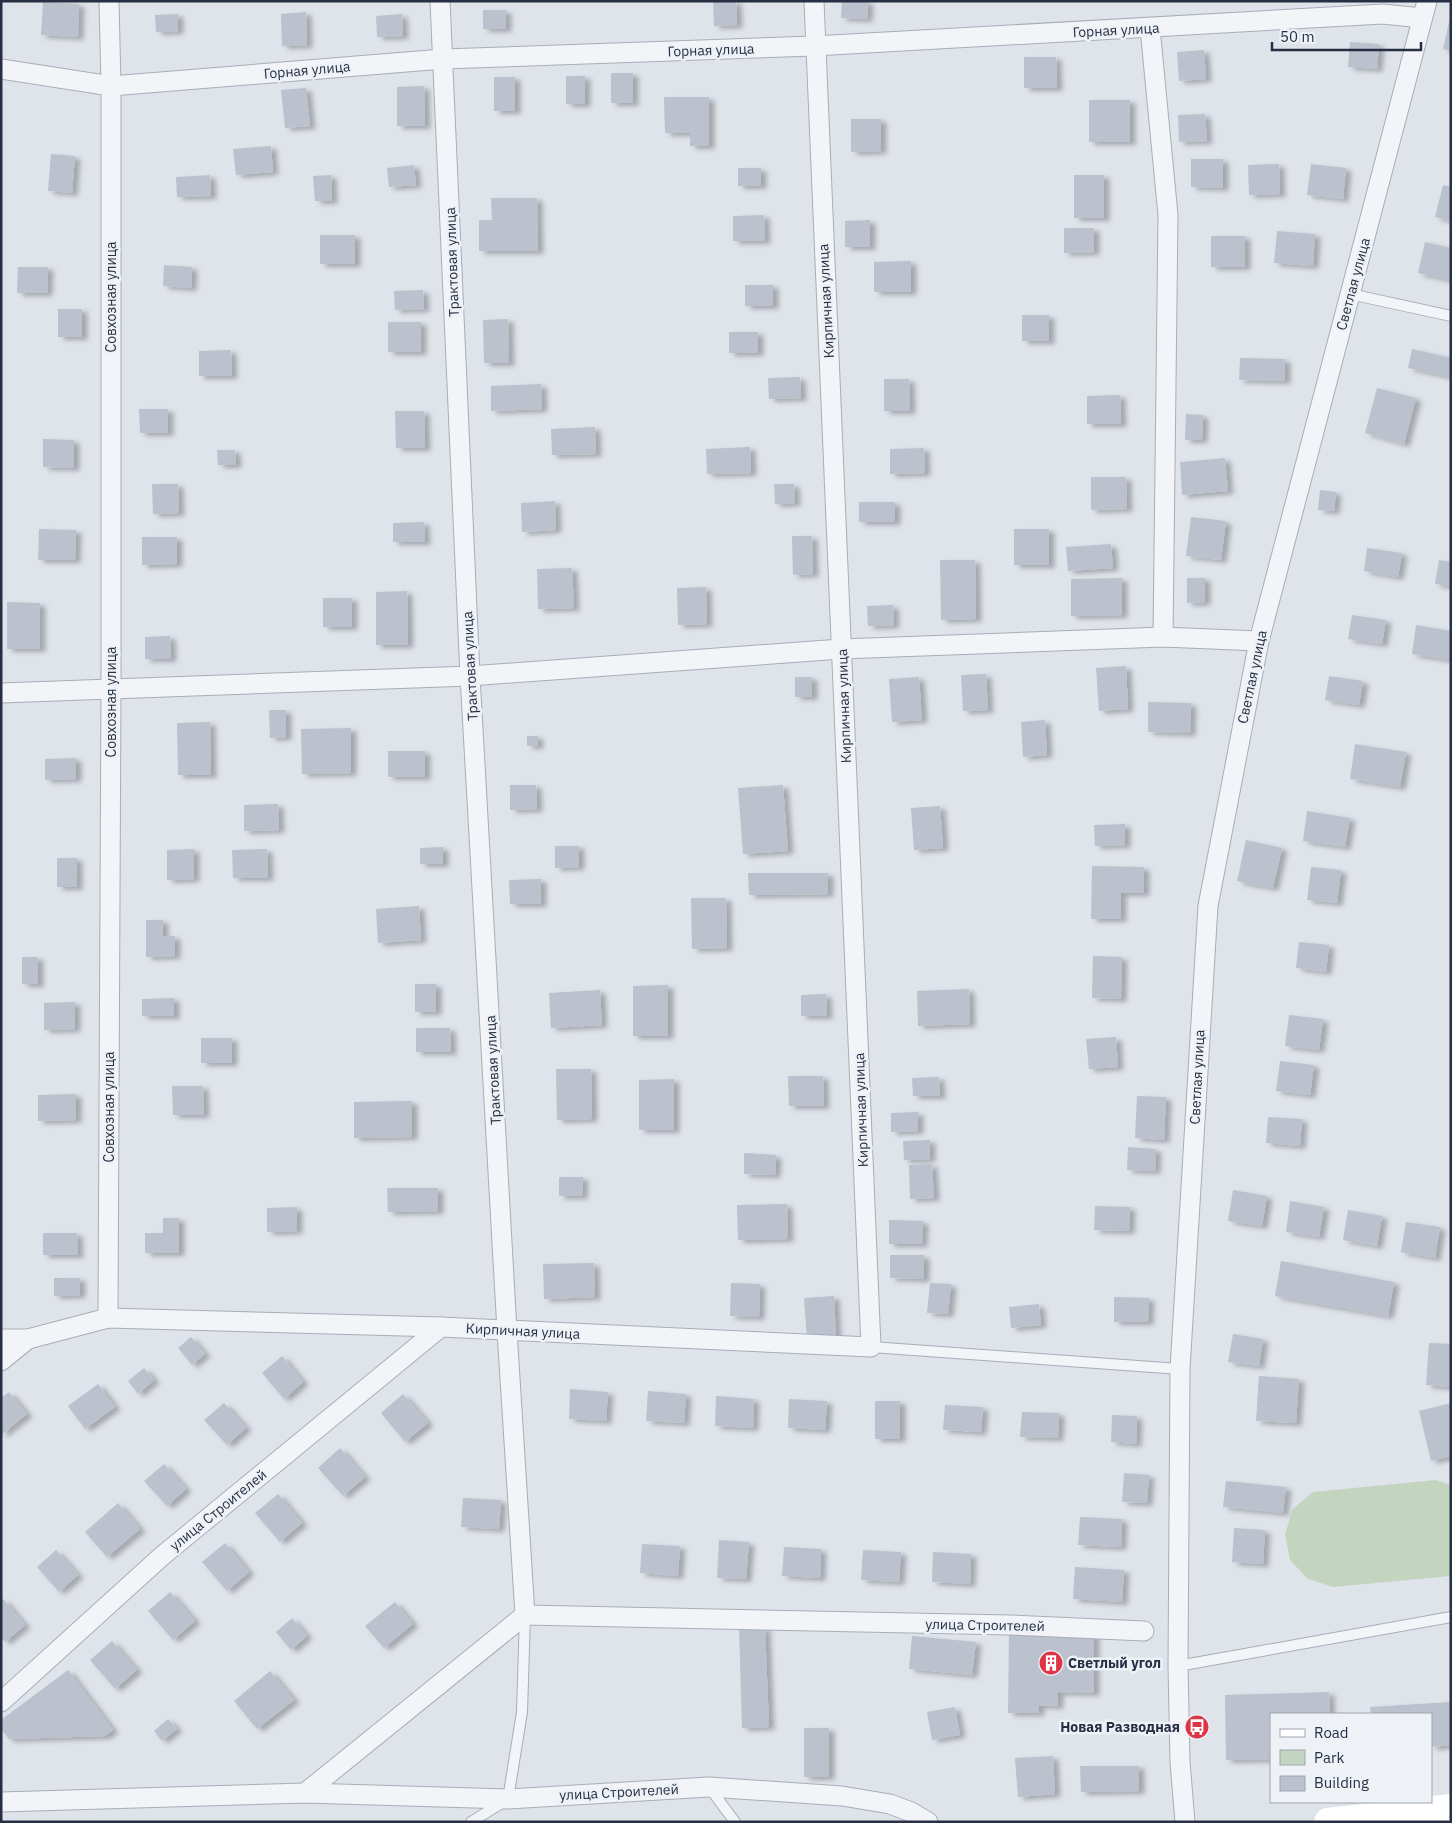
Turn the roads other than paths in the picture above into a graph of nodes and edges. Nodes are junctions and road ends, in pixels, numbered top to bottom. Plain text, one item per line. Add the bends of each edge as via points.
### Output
1 (109, 1) edge
2 (440, 1) edge
3 (814, 1) edge
4 (1424, 10) edge
5 (1150, 28) junction
6 (814, 46) junction
7 (443, 60) junction
8 (1, 69) edge
9 (111, 86) junction
10 (1350, 294) junction
11 (1451, 316) edge
12 (1163, 637) junction
13 (1259, 641) junction
14 (841, 649) junction
15 (470, 676) junction
16 (111, 687) junction
17 (1, 692) edge
18 (108, 1318) junction
19 (441, 1327) junction
20 (507, 1331) junction
21 (1, 1339) edge
22 (28, 1339) junction
23 (871, 1347) junction
24 (1, 1361) edge
25 (1180, 1369) junction
26 (526, 1615) junction
27 (1451, 1618) edge
28 (1144, 1631) dead end
29 (1178, 1666) junction
30 (1, 1702) edge
31 (709, 1787) junction
32 (305, 1793) junction
33 (508, 1799) junction
34 (1, 1802) edge
35 (1451, 1808) edge
36 (471, 1822) edge
37 (735, 1822) edge
38 (928, 1822) edge
39 (1185, 1822) edge
40 (1328, 1822) edge

1 - 9 street, Совхозная улица
2 - 7 street, Трактовая улица
3 - 6 street, Кирпичная улица
4 - 5 street, Горная улица
4 - 10 street, Светлая улица
5 - 6 street, Горная улица
5 - 12 street via 1168,215
6 - 7 street, Горная улица
6 - 14 street, Кирпичная улица
7 - 9 street, Горная улица
7 - 15 street, Трактовая улица
8 - 9 street, Горная улица
9 - 16 street, Совхозная улица
10 - 11 lane
10 - 13 street, Светлая улица
12 - 13 street
12 - 14 street
13 - 25 street, Светлая улица via 1208,906
14 - 15 street
14 - 23 street, Кирпичная улица
15 - 16 street
15 - 20 street, Трактовая улица
16 - 17 street
16 - 18 street, Совхозная улица
18 - 19 street, Кирпичная улица
18 - 22 street, Кирпичная улица
19 - 20 street, Кирпичная улица
19 - 30 street, улица Строителей via 162,1556
20 - 23 street, Кирпичная улица
20 - 26 street
21 - 22 street, Кирпичная улица
22 - 24 street
23 - 25 lane
25 - 29 street, Светлая улица
26 - 28 street, улица Строителей via 1010,1625
26 - 32 street
26 - 33 lane via 522,1712
27 - 29 lane
29 - 39 street, Светлая улица
31 - 33 street, улица Строителей
31 - 37 lane
31 - 38 street, улица Строителей via 842,1796 890,1804
32 - 33 street, улица Строителей
32 - 34 street, улица Строителей
33 - 36 lane
35 - 40 main road

